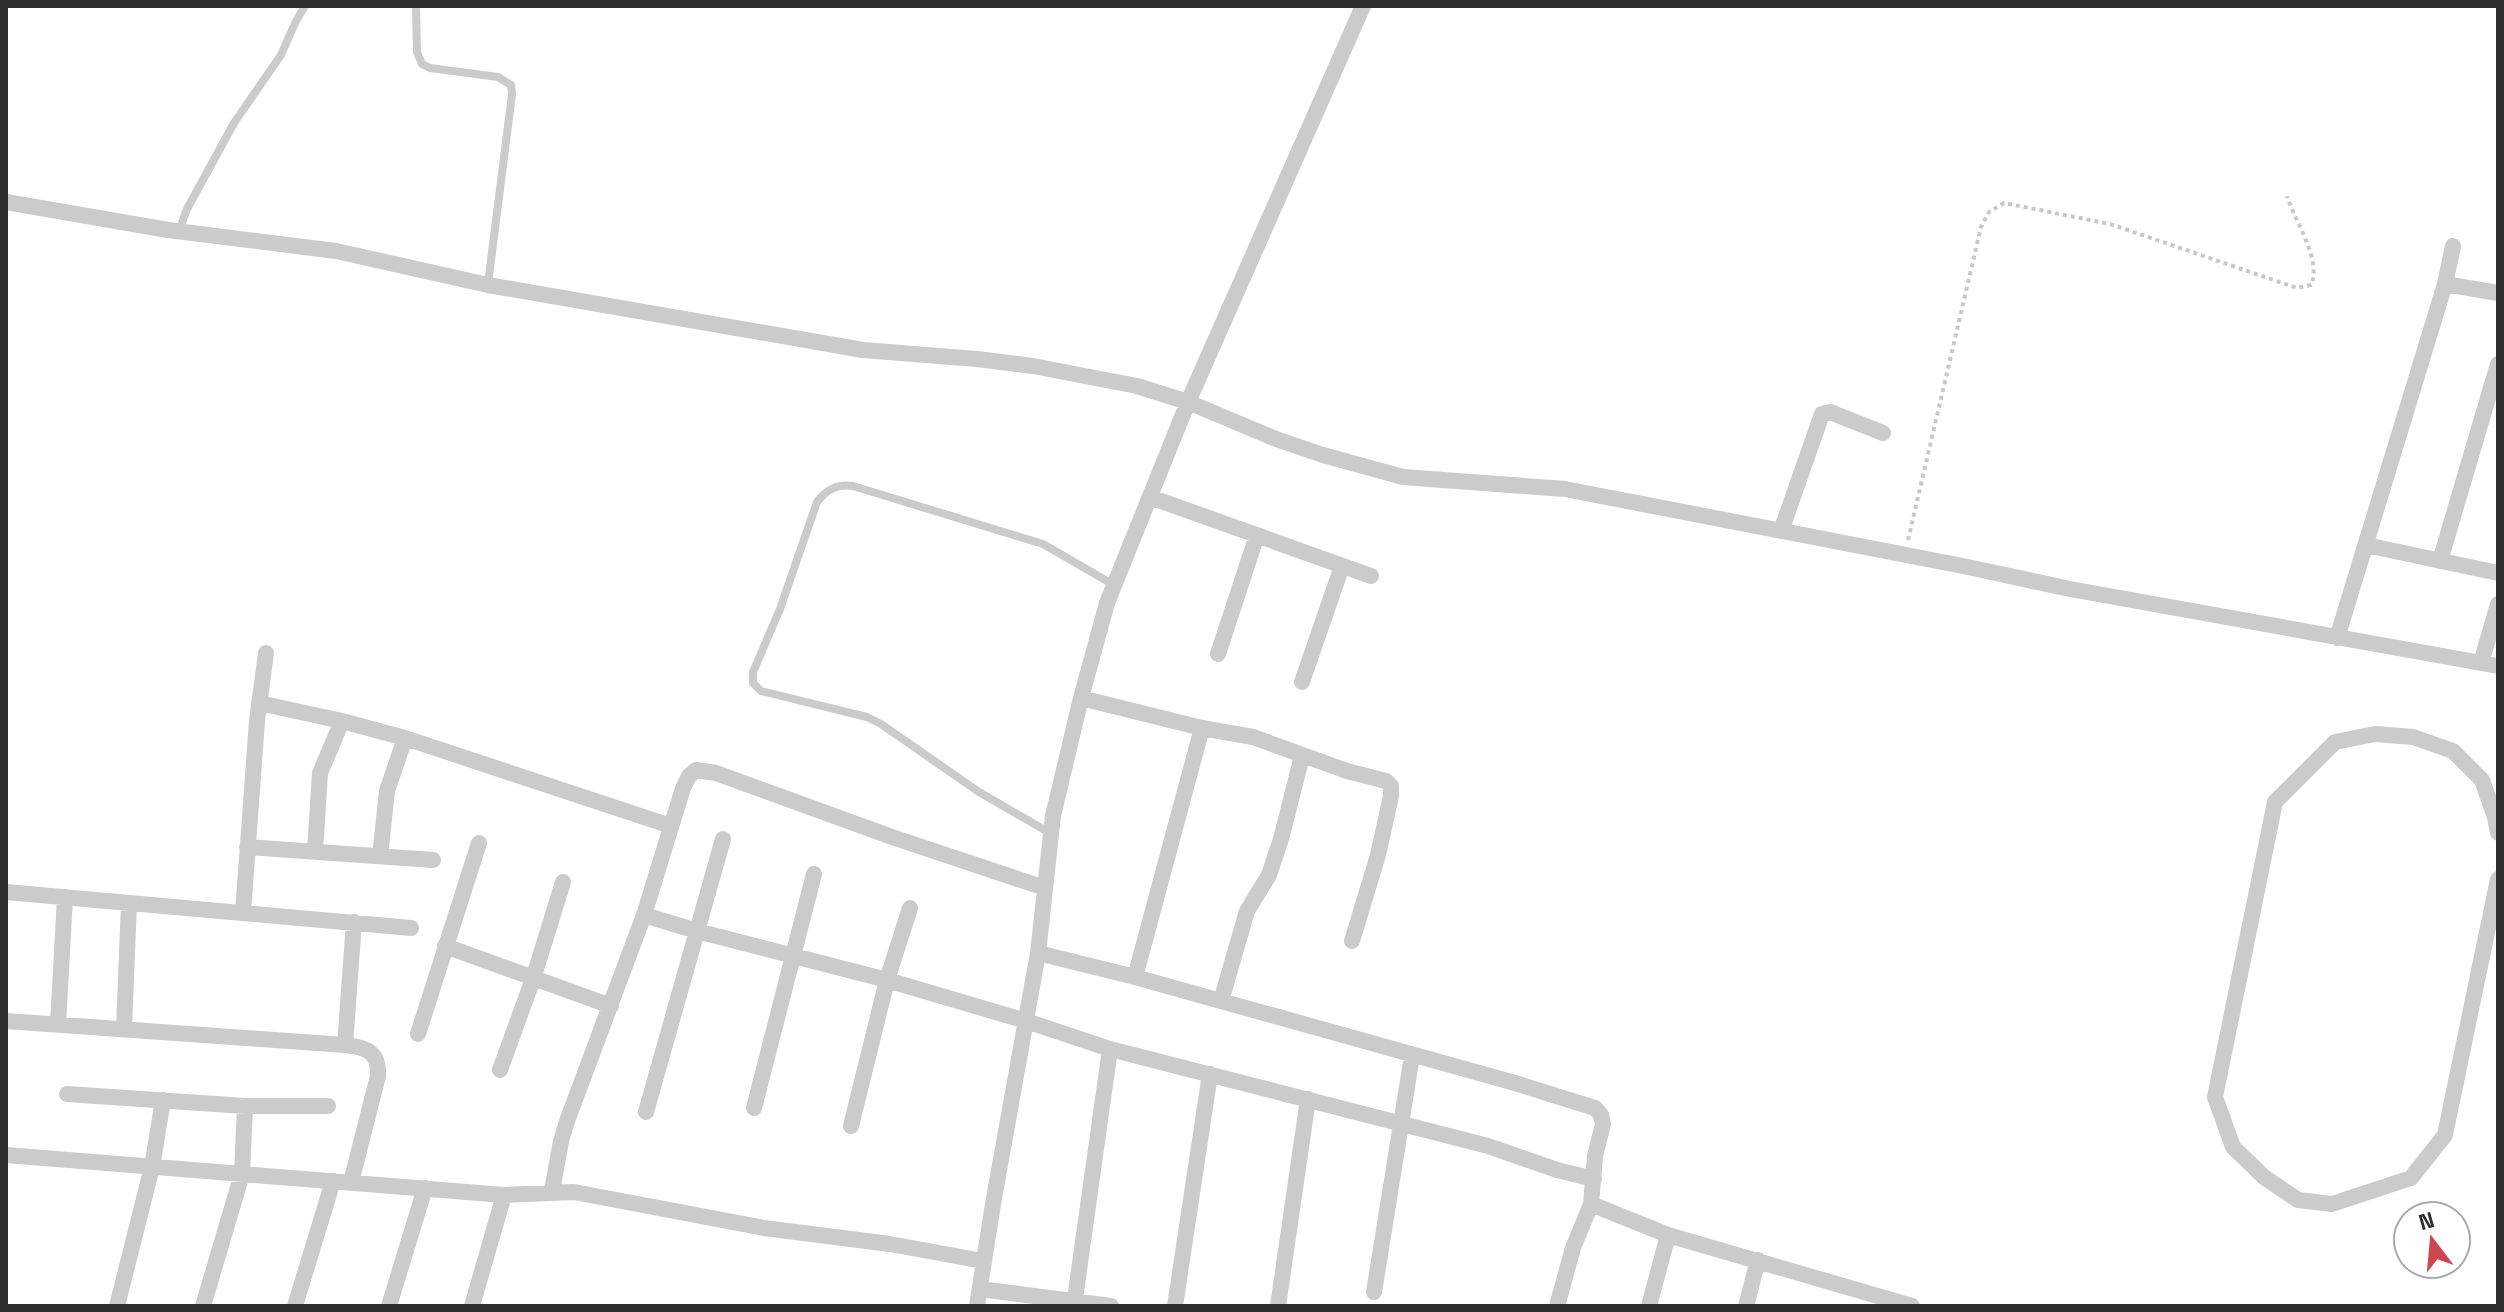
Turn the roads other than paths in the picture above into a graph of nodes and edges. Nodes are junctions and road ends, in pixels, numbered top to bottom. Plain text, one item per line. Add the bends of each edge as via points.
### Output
1 (305, 6) edge
2 (416, 6) edge
3 (1363, 6) edge
4 (6, 202) edge
5 (179, 231) junction
6 (2453, 246) dead end
7 (2445, 284) junction
8 (488, 285) junction
9 (2498, 293) edge
10 (2498, 364) edge
11 (1188, 402) junction
12 (1883, 433) dead end
13 (1150, 497) junction
14 (1781, 531) junction
15 (1257, 535) junction
16 (2366, 545) junction
17 (2440, 561) junction
18 (1342, 566) junction
19 (2498, 573) edge
20 (1371, 576) dead end
21 (1114, 585) junction
22 (2498, 604) edge
23 (2337, 638) junction
24 (266, 653) dead end
25 (1218, 654) dead end
26 (2490, 664) edge
27 (1302, 682) dead end
28 (1081, 698) junction
29 (259, 703) junction
30 (342, 721) junction
31 (1202, 728) junction
32 (405, 738) junction
33 (1302, 756) junction
34 (671, 826) junction
35 (1051, 833) junction
36 (2498, 833) edge
37 (723, 839) dead end
38 (479, 843) dead end
39 (247, 847) junction
40 (315, 852) junction
41 (380, 856) junction
42 (433, 860) dead end
43 (814, 874) dead end
44 (2498, 879) edge
45 (563, 882) dead end
46 (1045, 888) junction
47 (6, 892) edge
48 (65, 897) junction
49 (129, 903) junction
50 (910, 908) dead end
51 (243, 913) junction
52 (644, 915) junction
53 (354, 922) junction
54 (411, 928) dead end
55 (697, 931) junction
56 (1352, 941) dead end
57 (445, 946) junction
58 (1038, 953) junction
59 (793, 955) junction
60 (534, 976) junction
61 (1135, 977) junction
62 (887, 980) junction
63 (1221, 1001) junction
64 (611, 1006) junction
65 (6, 1021) edge
66 (1026, 1021) junction
67 (58, 1025) junction
68 (124, 1029) junction
69 (418, 1034) dead end
70 (345, 1045) junction
71 (1110, 1049) junction
72 (1412, 1056) junction
73 (500, 1070) dead end
74 (1210, 1074) junction
75 (67, 1094) dead end
76 (1308, 1099) junction
77 (163, 1100) junction
78 (245, 1106) junction
79 (328, 1106) dead end
80 (754, 1108) dead end
81 (646, 1112) dead end
82 (1401, 1122) junction
83 (851, 1126) dead end
84 (6, 1155) edge
85 (152, 1167) junction
86 (242, 1174) junction
87 (1594, 1179) junction
88 (333, 1181) junction
89 (351, 1182) junction
90 (425, 1188) junction
91 (552, 1191) junction
92 (504, 1195) junction
93 (1591, 1204) junction
94 (1668, 1235) junction
95 (1758, 1260) junction
96 (983, 1261) junction
97 (1374, 1292) dead end
98 (978, 1298) edge
99 (1074, 1303) edge
100 (117, 1306) edge
101 (203, 1306) edge
102 (295, 1306) edge
103 (389, 1306) edge
104 (472, 1306) edge
105 (1111, 1306) edge
106 (1175, 1306) edge
107 (1278, 1306) edge
108 (1557, 1306) edge
109 (1649, 1306) edge
110 (1746, 1306) edge
111 (1912, 1306) edge

1 - 5 lane via 281,55 234,123
2 - 8 lane via 422,64 498,77 511,85
3 - 11 street
4 - 5 street
5 - 8 street via 336,251
6 - 7 street
7 - 9 street
7 - 16 street
8 - 11 street via 863,350 1033,366
10 - 17 street
11 - 13 street
11 - 14 street via 1276,439 1403,477 1565,489
12 - 14 street via 1830,412 1822,414
13 - 15 street
13 - 21 street
14 - 23 street
15 - 18 street
15 - 25 street
16 - 17 street
16 - 23 street
17 - 19 street
18 - 20 street
18 - 27 street
21 - 28 street
21 - 35 lane via 1043,544 842,485 817,502 753,672 753,683 761,691 881,724 979,792
22 - 26 street
23 - 26 street
24 - 29 street
28 - 31 street
28 - 35 street
29 - 30 street
29 - 39 street
30 - 32 street
30 - 40 street via 320,773
31 - 33 street via 1253,737
31 - 61 street
32 - 34 street
32 - 41 street via 387,791
33 - 56 street via 1391,786 1378,855
33 - 63 street via 1273,863 1247,911
34 - 46 street via 689,776 704,770
34 - 52 street
35 - 46 street
36 - 44 street via 2482,780 2453,751 2413,737 2375,734 2335,742 2275,802 2215,1097 2233,1147 2264,1177 2298,1200 2332,1204 2411,1178 2445,1135
37 - 55 street
38 - 57 street
39 - 40 street
39 - 51 street
40 - 41 street
41 - 42 street
43 - 59 street
45 - 60 street
46 - 58 street
47 - 48 street
48 - 49 street
48 - 67 street
49 - 51 street
49 - 68 street
50 - 62 street
51 - 53 street
52 - 55 street
52 - 64 street
53 - 54 street
53 - 70 street
55 - 59 street
55 - 81 street
57 - 60 street
57 - 69 street
58 - 61 street
58 - 66 street
59 - 62 street
59 - 80 street
60 - 64 street
60 - 73 street
61 - 63 street
62 - 66 street
62 - 83 street
63 - 72 street
64 - 91 street via 564,1131
65 - 67 street
66 - 71 street
66 - 96 street
67 - 68 street
68 - 70 street
70 - 89 street via 369,1050 378,1065
71 - 74 street
71 - 99 street
72 - 82 street
72 - 87 street via 1595,1108 1603,1124
74 - 76 street
74 - 106 street
75 - 77 street
76 - 82 street
76 - 107 street
77 - 78 street
77 - 85 street
78 - 79 street
78 - 86 street
82 - 87 street
82 - 97 street
84 - 85 street
85 - 86 street
85 - 100 street
86 - 88 street
86 - 101 street
87 - 93 street
88 - 89 street
88 - 102 street
89 - 90 street
90 - 92 street
90 - 103 street
91 - 92 street
91 - 96 street
92 - 104 street
93 - 94 street
93 - 108 street
94 - 95 street
94 - 109 street
95 - 110 street
95 - 111 street
96 - 98 street
98 - 99 street
99 - 105 street

